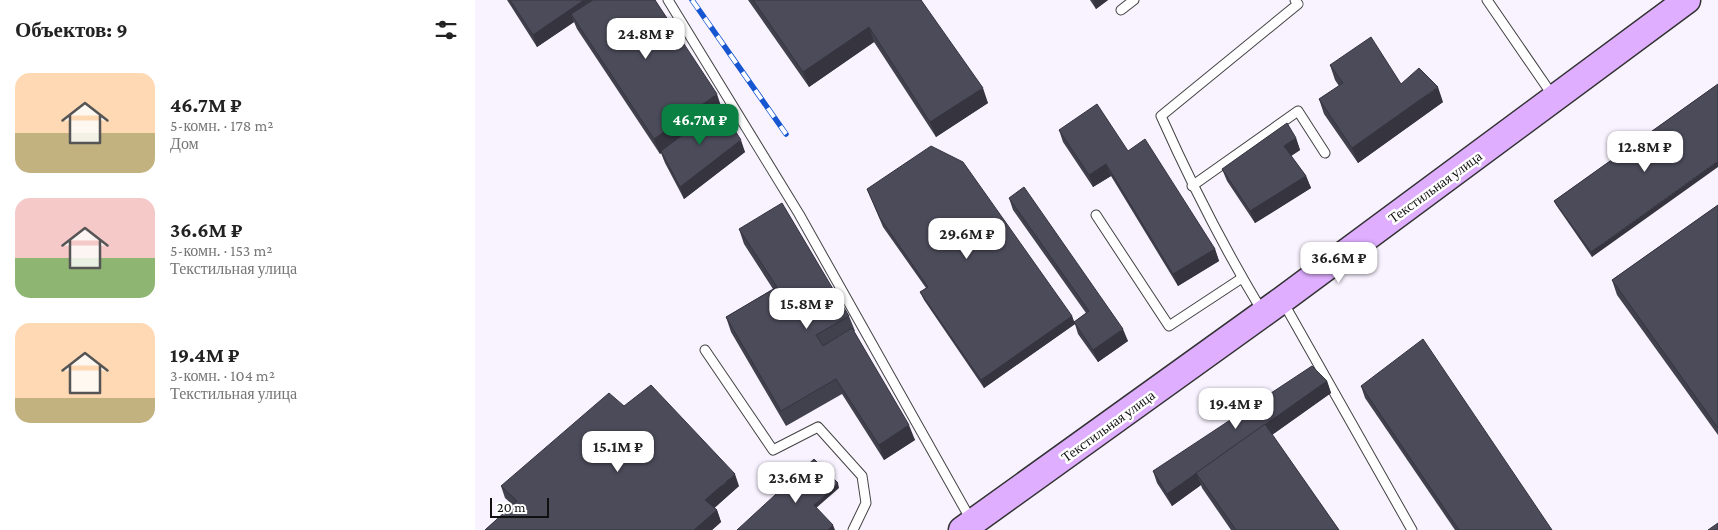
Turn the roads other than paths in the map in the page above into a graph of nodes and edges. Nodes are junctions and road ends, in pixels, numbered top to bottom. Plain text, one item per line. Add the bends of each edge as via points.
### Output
1 (668, 0) edge
2 (1134, 0) edge
3 (1295, 0) edge
4 (1487, 0) edge
5 (1687, 0) edge
6 (1121, 10) dead end
7 (1555, 98) junction
8 (1325, 153) dead end
9 (1192, 186) junction
10 (1096, 214) dead end
11 (1242, 278) junction
12 (1273, 307) junction
13 (705, 350) dead end
14 (968, 526) edge
15 (853, 530) edge
16 (1412, 530) edge

1 - 14 lane via 799,214
2 - 6 lane
3 - 9 lane via 1298,4 1161,116
4 - 7 lane
5 - 7 main road, Текстильная улица
7 - 12 main road, Текстильная улица
8 - 9 lane via 1298,111
9 - 11 lane
10 - 11 lane via 1169,326
11 - 12 lane
12 - 14 main road, Текстильная улица
12 - 16 lane
13 - 15 lane via 773,450 818,427 862,476 866,504

